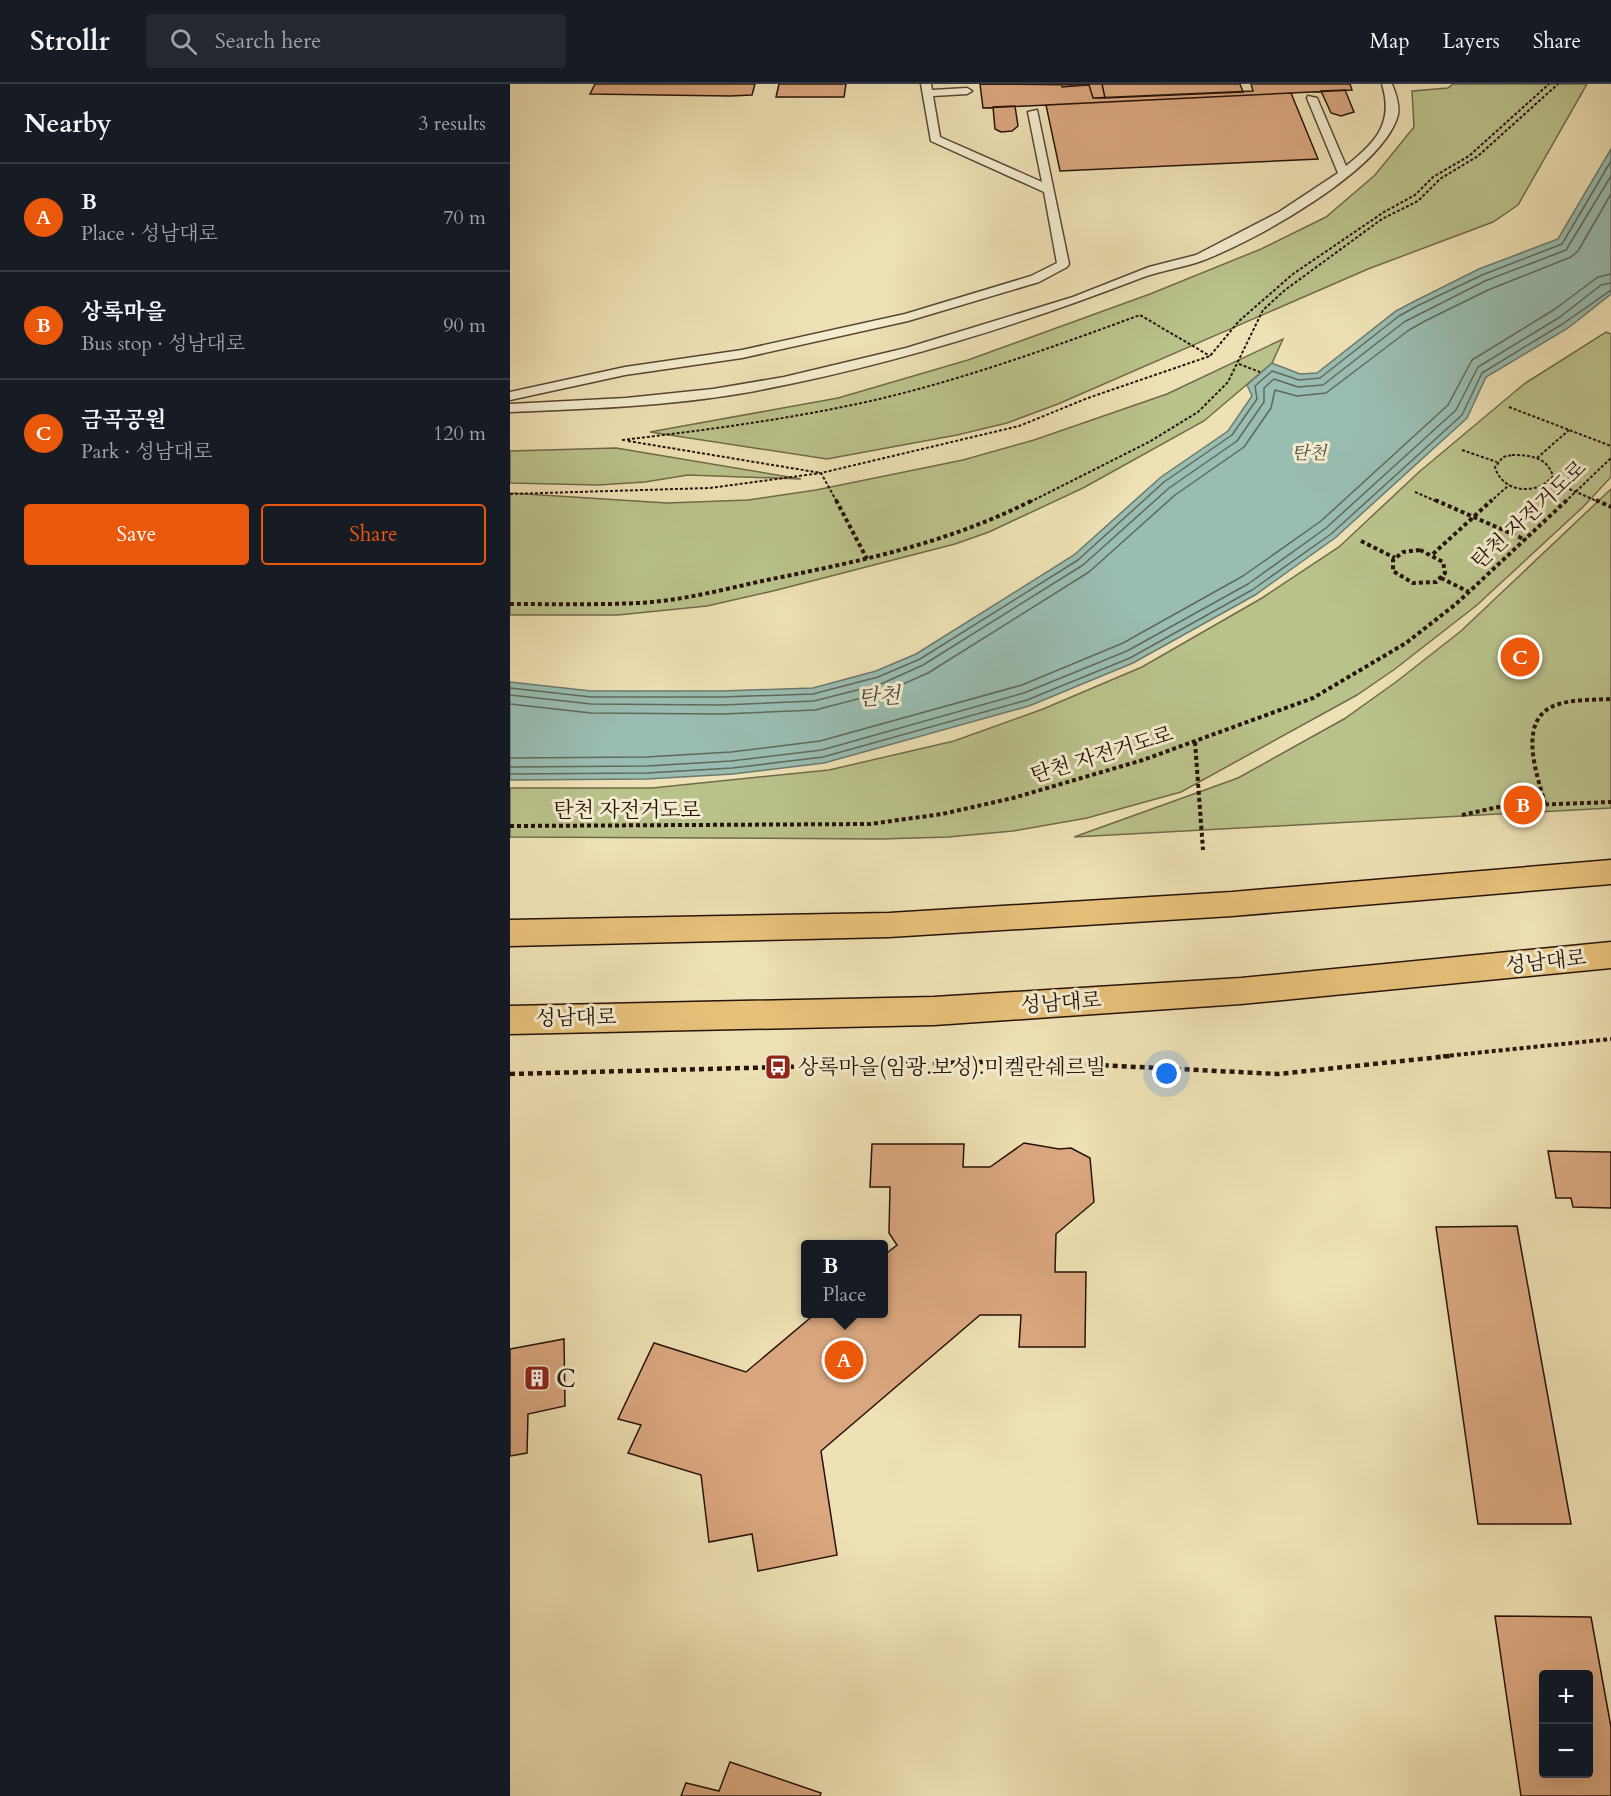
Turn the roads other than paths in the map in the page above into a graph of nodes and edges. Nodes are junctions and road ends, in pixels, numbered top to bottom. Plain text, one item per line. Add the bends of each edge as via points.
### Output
1 (1387, 84) edge
2 (927, 88) edge
3 (967, 91) dead end
4 (1312, 98) dead end
5 (1033, 112) dead end
6 (1344, 174) junction
7 (1049, 190) junction
8 (510, 396) edge
9 (510, 408) edge
10 (1611, 872) edge
11 (510, 933) edge
12 (1611, 955) edge
13 (510, 1020) edge

1 - 6 lane via 1393,116 1382,138
2 - 3 lane
2 - 7 lane via 935,140
4 - 6 lane
5 - 7 lane
6 - 9 lane via 1309,199 1206,256 1148,271 1079,299 926,346 731,391 621,404
7 - 8 lane via 1063,264 1035,279 840,333
10 - 11 main road via 1232,904 889,925
12 - 13 main road, 성남대로 via 1241,991 934,1011

